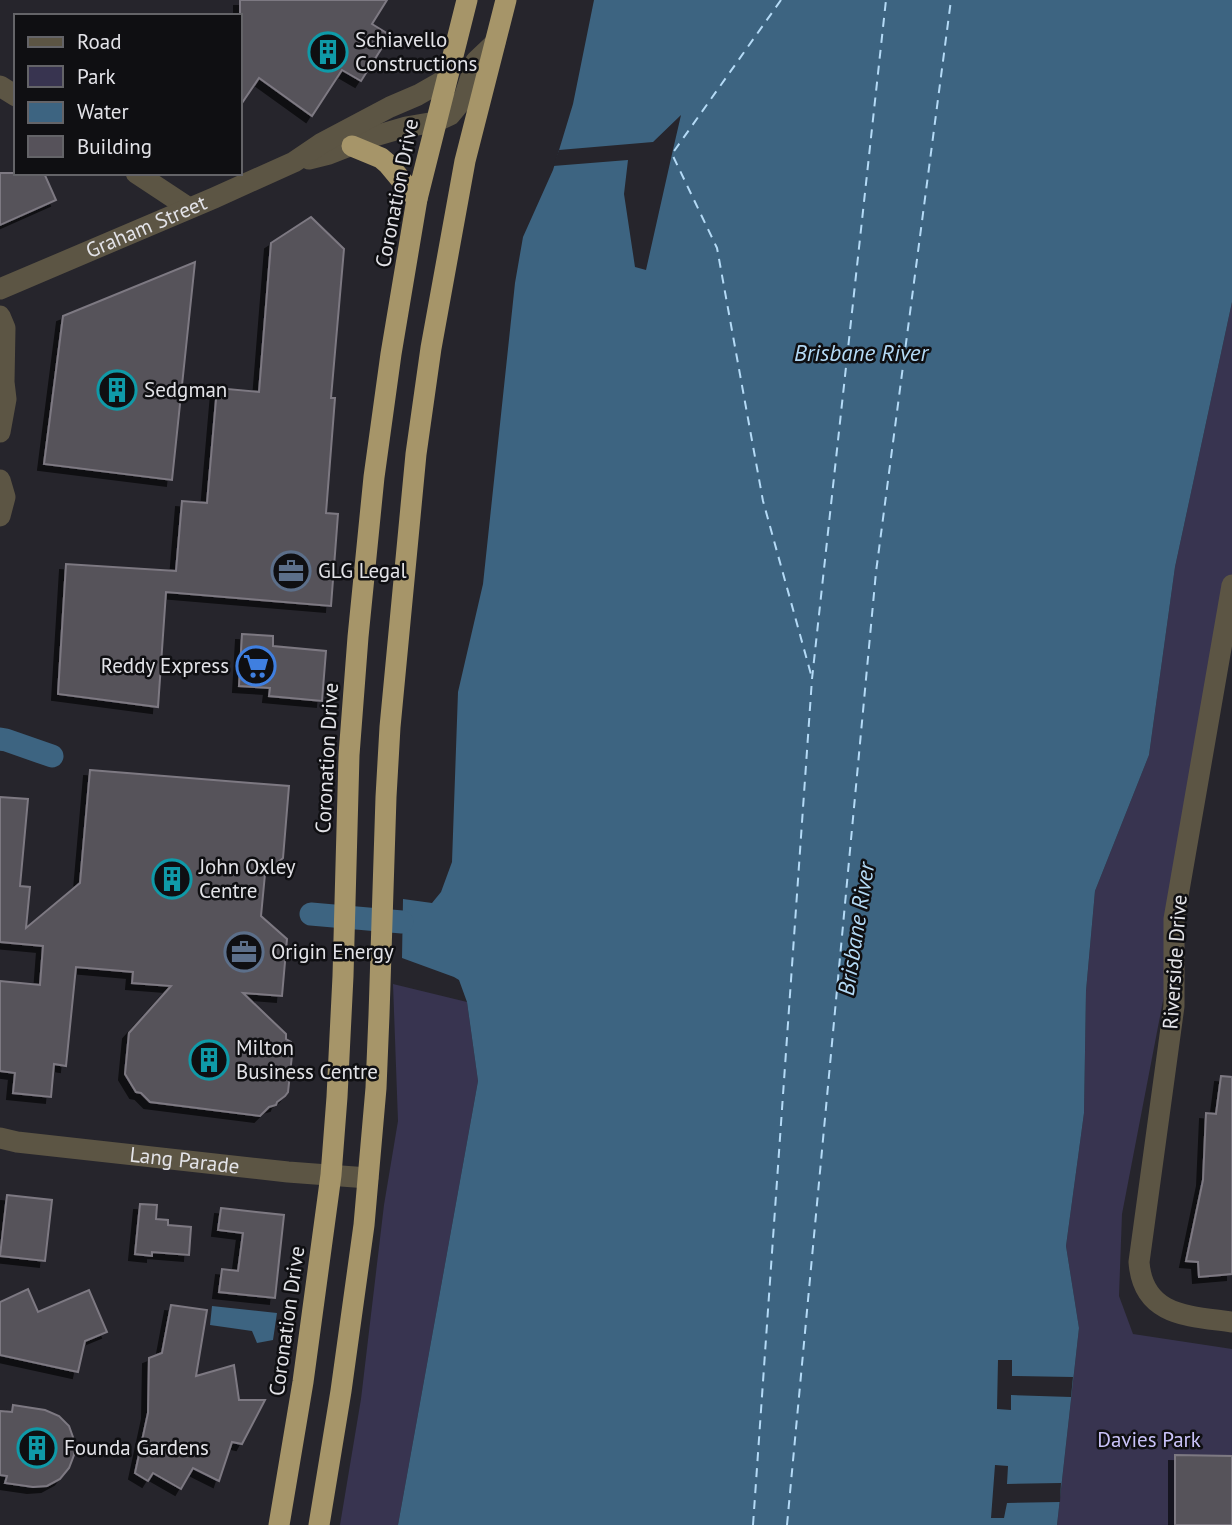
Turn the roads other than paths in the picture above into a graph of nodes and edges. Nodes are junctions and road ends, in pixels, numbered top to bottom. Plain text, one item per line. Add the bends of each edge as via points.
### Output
1 (467, 0) edge
2 (506, 0) edge
3 (495, 43) junction
4 (446, 79) junction
5 (435, 122) junction
6 (352, 146) junction
7 (293, 162) junction
8 (139, 175) edge
9 (417, 199) junction
10 (188, 208) junction
11 (0, 289) edge
12 (0, 316) edge
13 (0, 432) edge
14 (0, 480) edge
15 (0, 516) edge
16 (1232, 585) edge
17 (0, 1138) edge
18 (331, 1175) junction
19 (368, 1178) junction
20 (1232, 1322) edge
21 (279, 1525) edge
22 (319, 1525) edge

1 - 4 highway, Coronation Drive
2 - 3 highway
3 - 5 street, Graham Street via 476,61 458,106
3 - 19 highway via 465,161 418,441 390,727 376,1088
4 - 5 highway, Coronation Drive
4 - 7 street, Graham Street
5 - 6 street, Graham Street
5 - 9 highway, Coronation Drive
6 - 7 street, Graham Street
6 - 9 highway via 388,163
7 - 10 street, Graham Street
8 - 10 street
9 - 18 highway, Coronation Drive via 374,477 355,674
10 - 11 street, Graham Street
12 - 13 street via 5,328 6,399
14 - 15 street via 5,496
16 - 20 street, Riverside Drive via 1174,919 1174,1006 1139,1262 1152,1297 1167,1310
17 - 18 street, Lang Parade
18 - 19 street, Lang Parade
18 - 21 highway, Coronation Drive
19 - 22 highway

